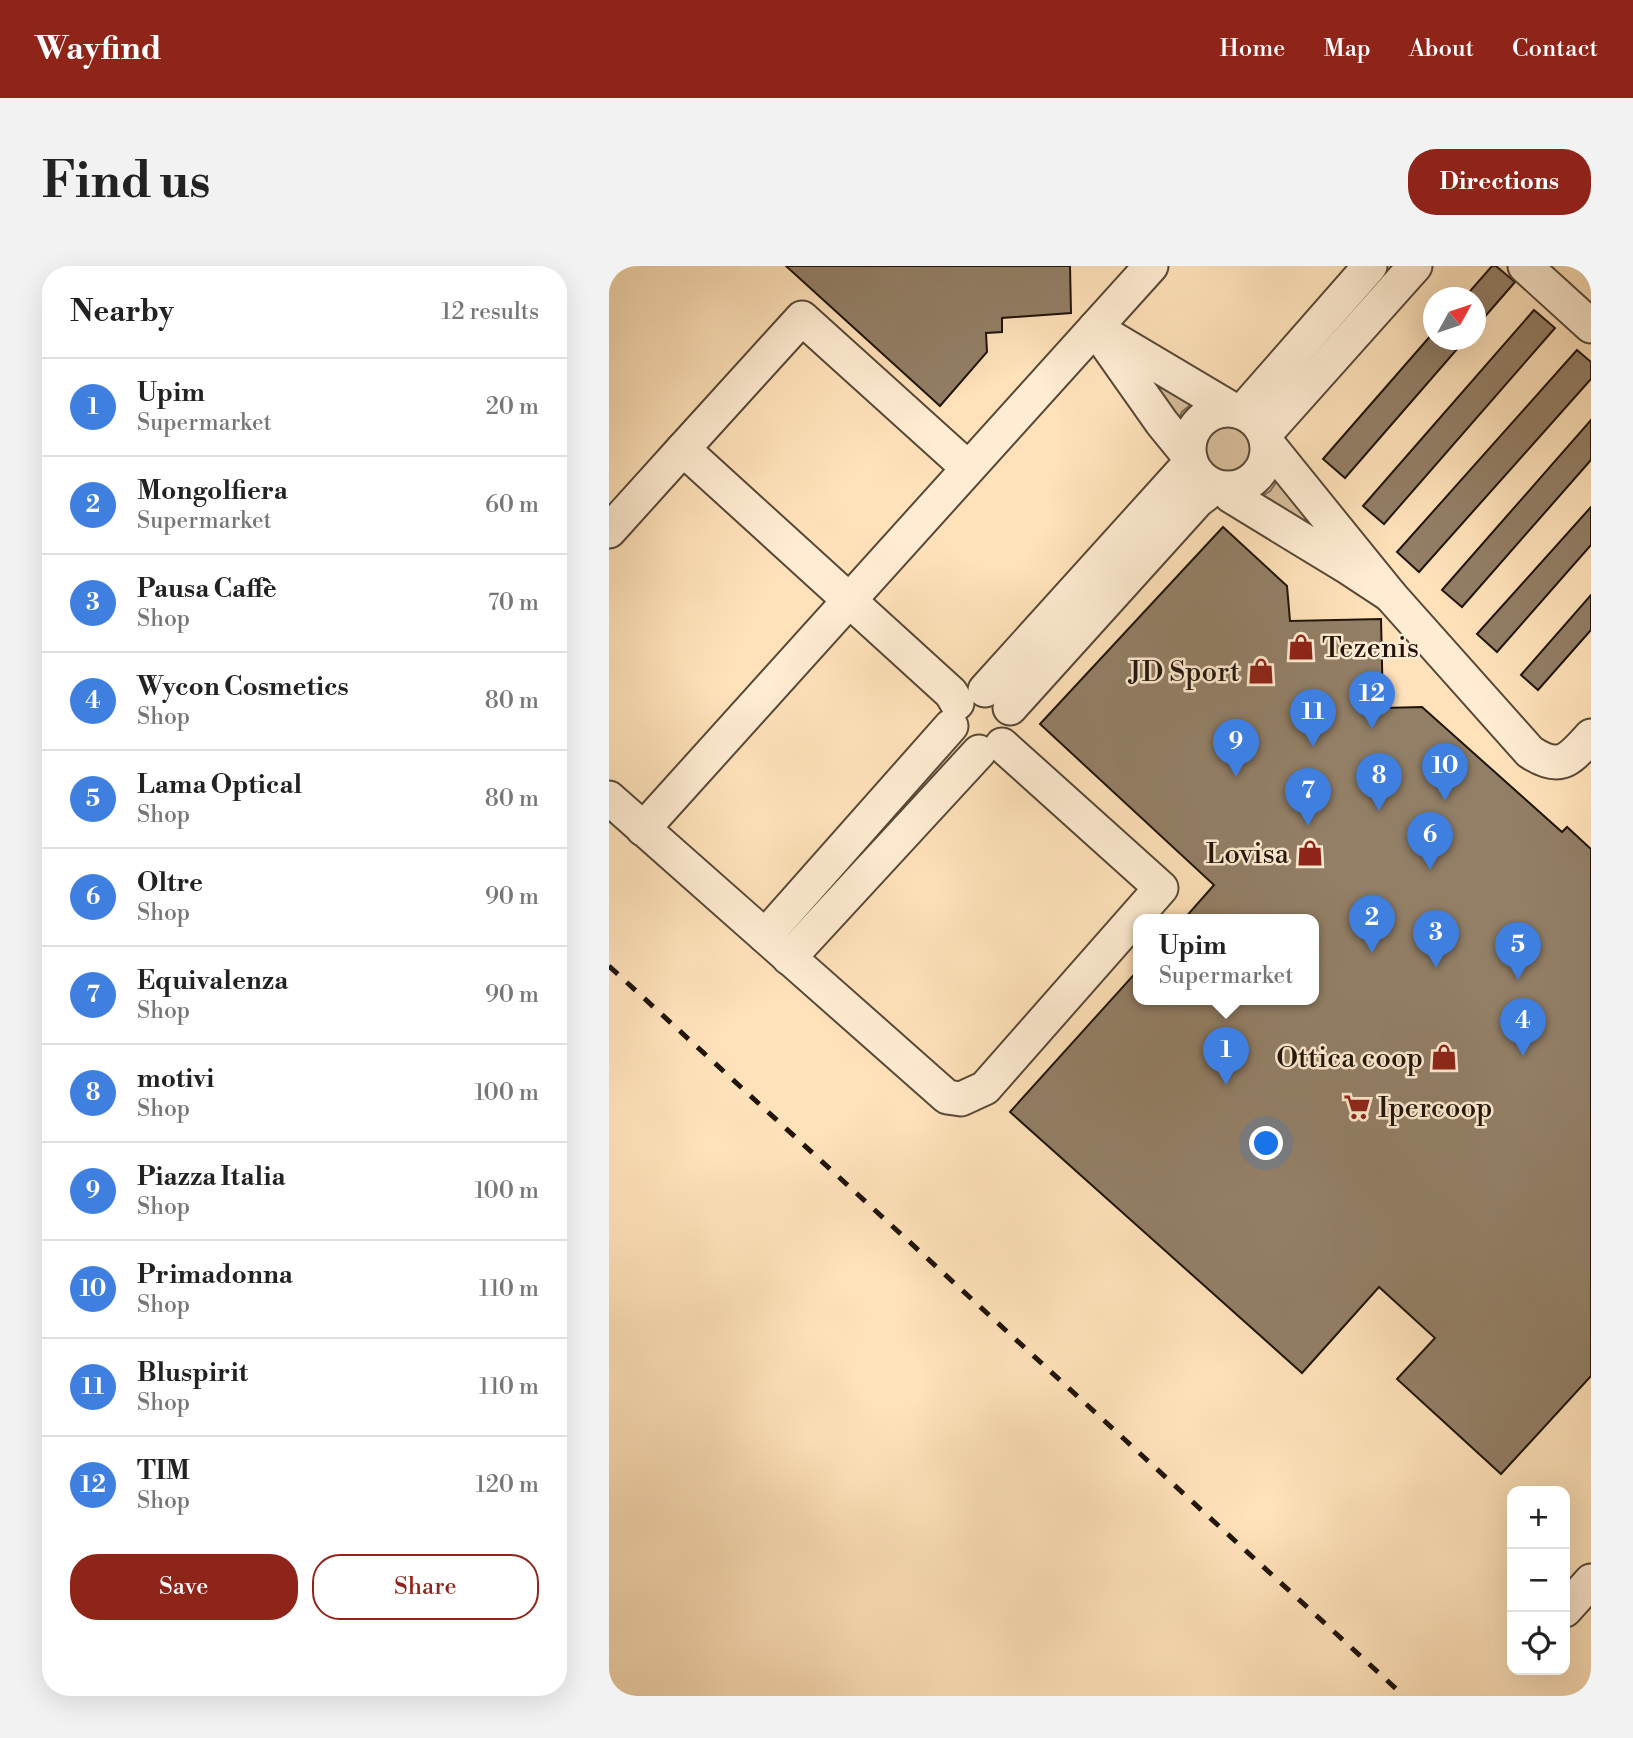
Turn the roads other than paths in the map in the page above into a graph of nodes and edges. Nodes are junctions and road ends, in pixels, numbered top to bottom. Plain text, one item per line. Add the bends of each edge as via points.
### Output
1 (1151, 266) edge
2 (1370, 266) edge
3 (1415, 266) edge
4 (1525, 266) edge
5 (1591, 327) edge
6 (1095, 328) junction
7 (1252, 425) junction
8 (683, 449) junction
9 (1190, 459) junction
10 (968, 468) junction
11 (1220, 488) junction
12 (609, 531) edge
13 (1390, 595) junction
14 (848, 600) junction
15 (976, 707) junction
16 (1591, 736) edge
17 (991, 748) junction
18 (609, 798) edge
19 (643, 829) junction
20 (1138, 914) edge
21 (1133, 920) edge
22 (777, 947) junction
23 (1591, 1581) edge
24 (1570, 1604) edge

1 - 6 lane
2 - 7 lane
3 - 7 lane
4 - 5 lane
6 - 7 lane
6 - 9 lane
6 - 10 lane
7 - 9 lane via 1215,412 1198,424 1190,439
7 - 11 lane via 1267,458 1257,477 1243,486
7 - 13 lane
8 - 10 lane via 802,318
8 - 12 lane
8 - 14 lane
9 - 11 lane via 1198,475
9 - 15 lane
10 - 14 lane
11 - 13 lane
11 - 15 lane via 1197,501
13 - 16 lane via 1530,752 1546,762 1559,763 1573,756
14 - 15 lane via 951,693
14 - 19 lane
15 - 17 lane via 961,744
15 - 17 lane via 1012,728
15 - 22 lane
17 - 20 lane via 1161,888
17 - 22 lane
18 - 19 lane
19 - 22 lane
21 - 22 lane via 985,1088 961,1099 947,1097
23 - 24 lane

